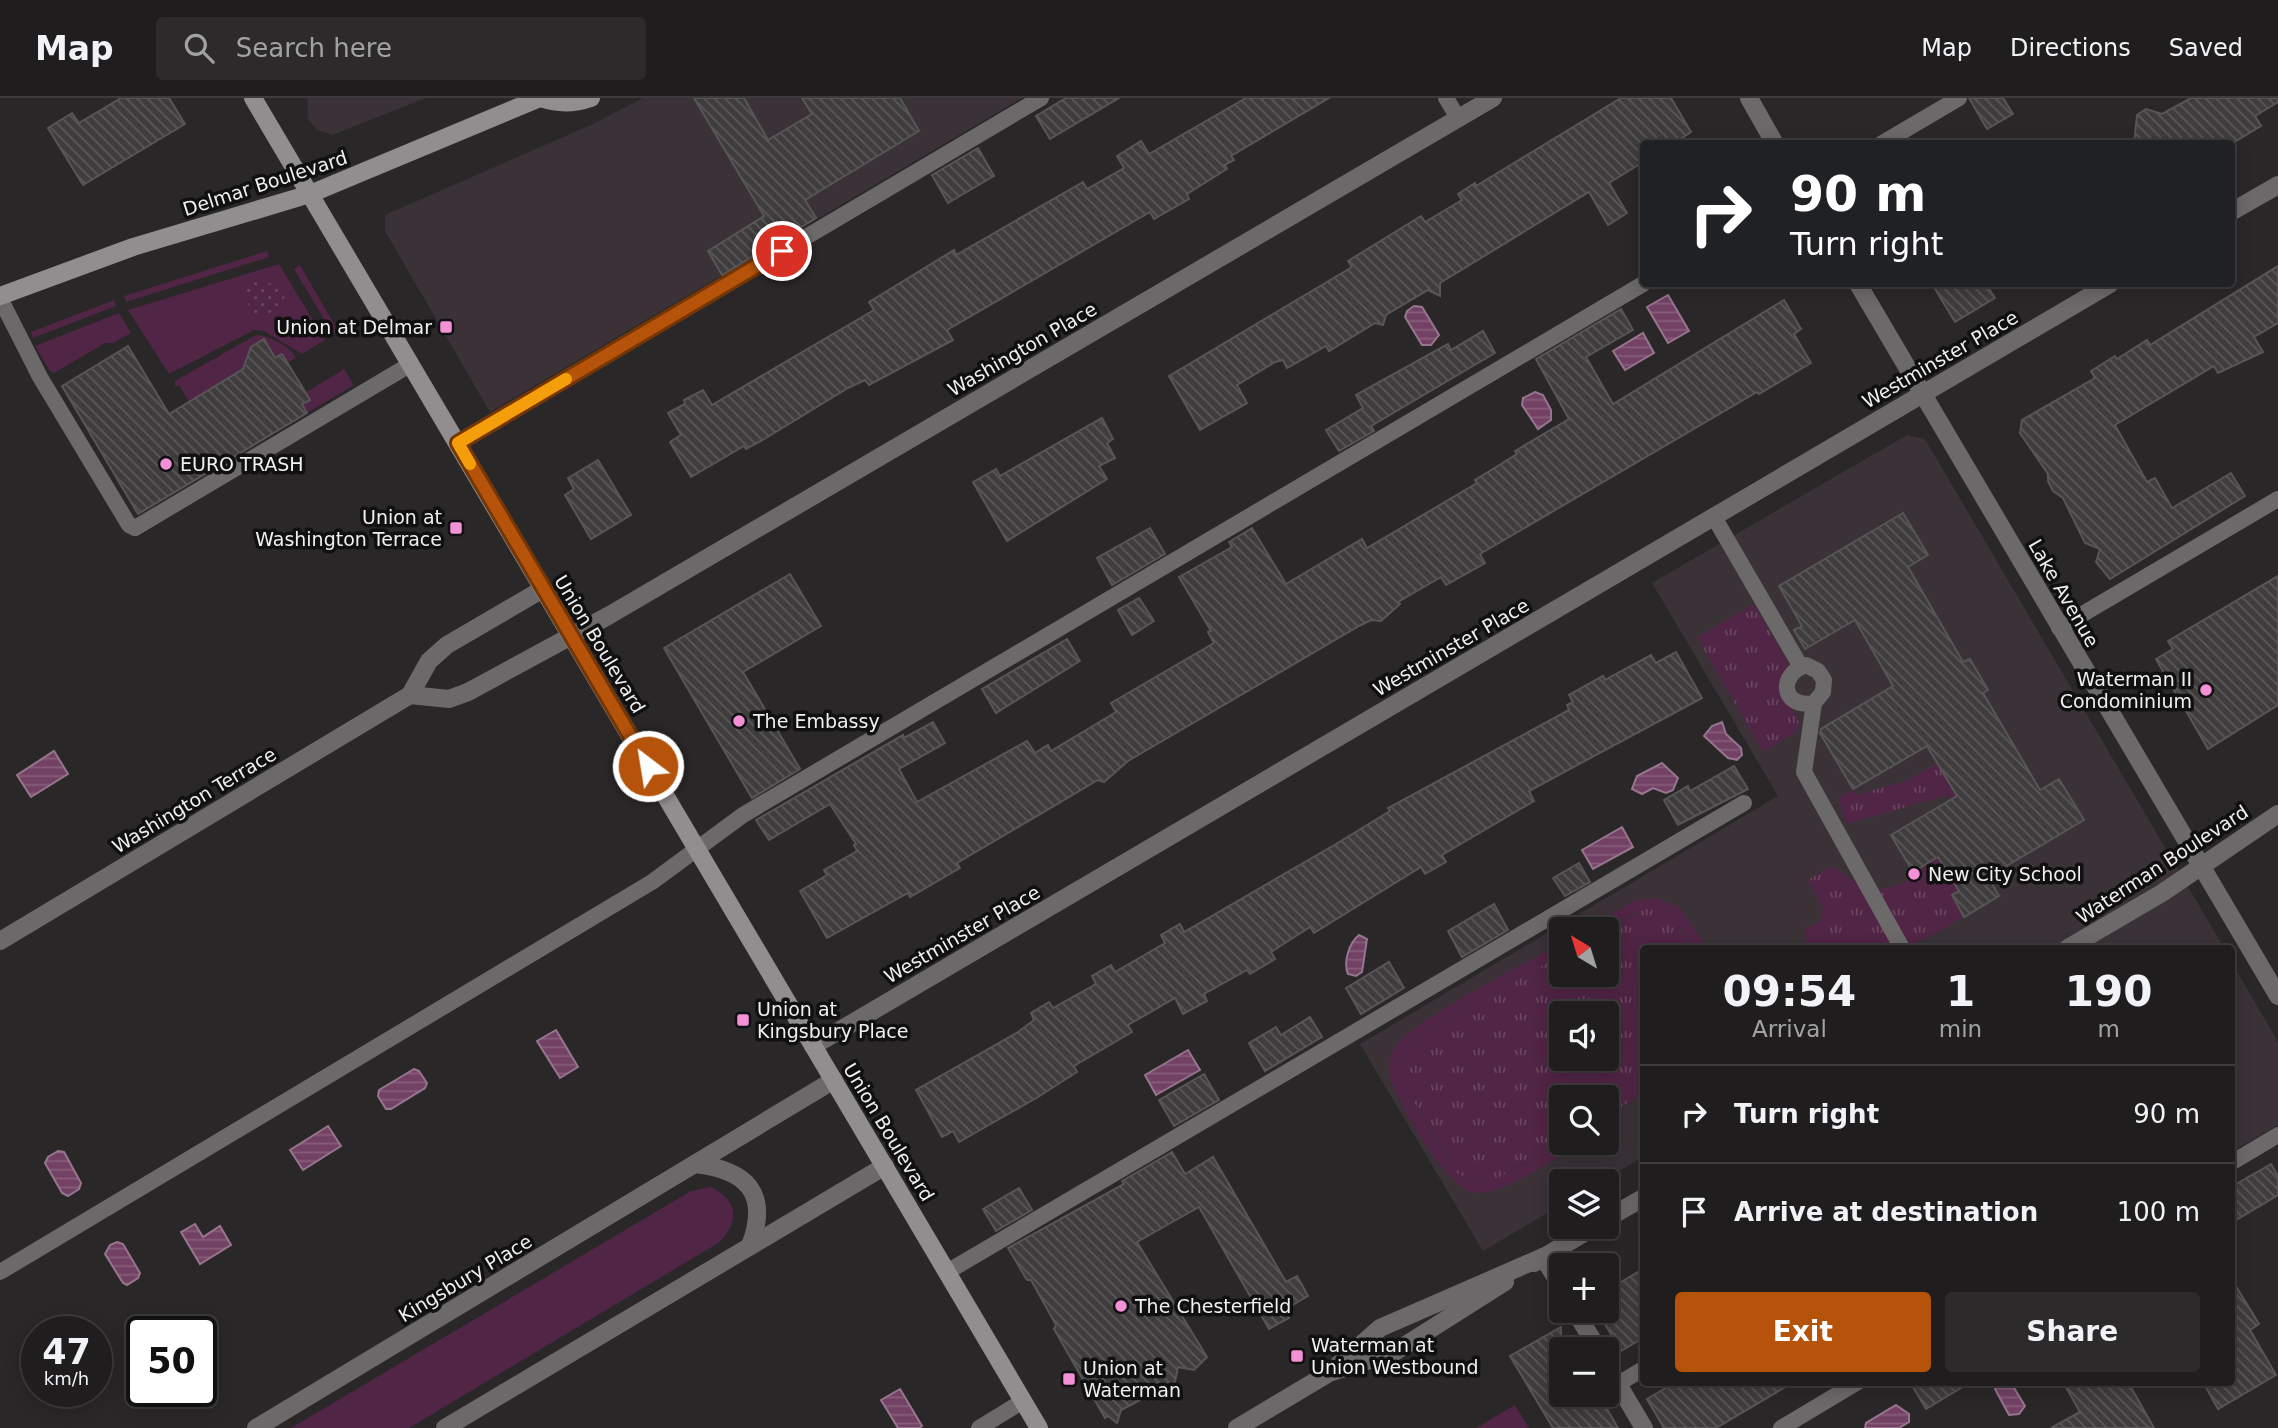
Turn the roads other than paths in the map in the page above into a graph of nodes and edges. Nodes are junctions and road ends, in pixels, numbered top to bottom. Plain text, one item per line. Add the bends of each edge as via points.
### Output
1 (253, 98) edge
2 (540, 98) edge
3 (591, 98) edge
4 (1041, 98) edge
5 (1446, 98) edge
6 (1493, 98) edge
7 (1748, 98) edge
8 (1959, 98) edge
9 (1458, 118) junction
10 (1773, 140) edge
11 (1888, 140) edge
12 (2278, 185) edge
13 (310, 194) junction
14 (2235, 210) edge
15 (1640, 286) edge
16 (1860, 287) edge
17 (2105, 287) edge
18 (0, 297) edge
19 (411, 364) junction
20 (1923, 394) junction
21 (458, 443) junction
22 (2278, 499) edge
23 (1714, 517) junction
24 (543, 589) junction
25 (2059, 628) junction
26 (571, 636) junction
27 (1801, 667) junction
28 (410, 695) junction
29 (1814, 704) junction
30 (1744, 803) dead end
31 (2278, 814) edge
32 (697, 848) junction
33 (2201, 866) junction
34 (0, 941) edge
35 (1900, 945) edge
36 (2073, 945) edge
37 (2278, 996) edge
38 (813, 1046) junction
39 (834, 1080) junction
40 (2278, 1135) edge
41 (2235, 1161) edge
42 (695, 1164) junction
43 (884, 1166) junction
44 (1640, 1200) edge
45 (1619, 1212) edge
46 (1573, 1239) edge
47 (750, 1246) junction
48 (1543, 1256) junction
49 (1549, 1266) edge
50 (0, 1272) edge
51 (947, 1272) junction
52 (1640, 1371) edge
53 (1329, 1373) junction
54 (1619, 1383) edge
55 (1619, 1386) edge
56 (1851, 1386) edge
57 (1023, 1401) junction
58 (256, 1428) edge
59 (445, 1428) edge
60 (979, 1428) edge
61 (1039, 1428) edge
62 (1237, 1428) edge
63 (1644, 1428) edge
64 (1781, 1428) edge

1 - 13 main road, Union Boulevard
2 - 3 main road, Delmar Boulevard via 558,103
2 - 13 main road, Delmar Boulevard
4 - 21 lane
5 - 9 lane
6 - 9 street, Washington Place
7 - 10 street
8 - 11 lane
9 - 26 street, Washington Place
12 - 14 street
13 - 18 main road, Delmar Boulevard via 133,247
13 - 19 main road, Union Boulevard
15 - 32 lane via 743,815
16 - 20 street, Lake Avenue
17 - 20 street, Westminster Place
18 - 19 lane via 40,377 135,528
19 - 21 main road, Union Boulevard
20 - 23 street, Westminster Place
20 - 25 street, Lake Avenue
21 - 24 main road, Union Boulevard
22 - 25 lane
23 - 27 lane
23 - 38 street, Westminster Place
24 - 26 main road, Union Boulevard
24 - 28 street via 447,645 429,661
25 - 33 street, Lake Avenue
26 - 28 street, Washington Place via 449,699
26 - 32 main road, Union Boulevard
27 - 29 lane via 1818,671 1824,680 1823,692
27 - 29 lane via 1788,678 1786,690 1797,704
28 - 34 street, Washington Terrace
29 - 35 lane via 1804,772
30 - 51 lane
31 - 33 street, Waterman Boulevard
32 - 38 main road, Union Boulevard
32 - 50 lane via 606,910
33 - 36 street, Waterman Boulevard
33 - 37 street, Lake Avenue
38 - 39 main road, Union Boulevard
39 - 42 street, Kingsbury Place
39 - 43 main road, Union Boulevard
40 - 41 lane
42 - 47 street via 723,1167 743,1178 757,1204 758,1226
42 - 58 street, Kingsbury Place
43 - 47 street
43 - 51 main road, Union Boulevard
44 - 45 street
46 - 48 street
47 - 59 street
48 - 49 street
48 - 53 street via 1393,1353
48 - 53 street via 1380,1328
51 - 57 main road, Union Boulevard
52 - 54 lane
53 - 62 street
55 - 63 street
56 - 64 lane
57 - 60 lane
57 - 61 main road, Union Boulevard

